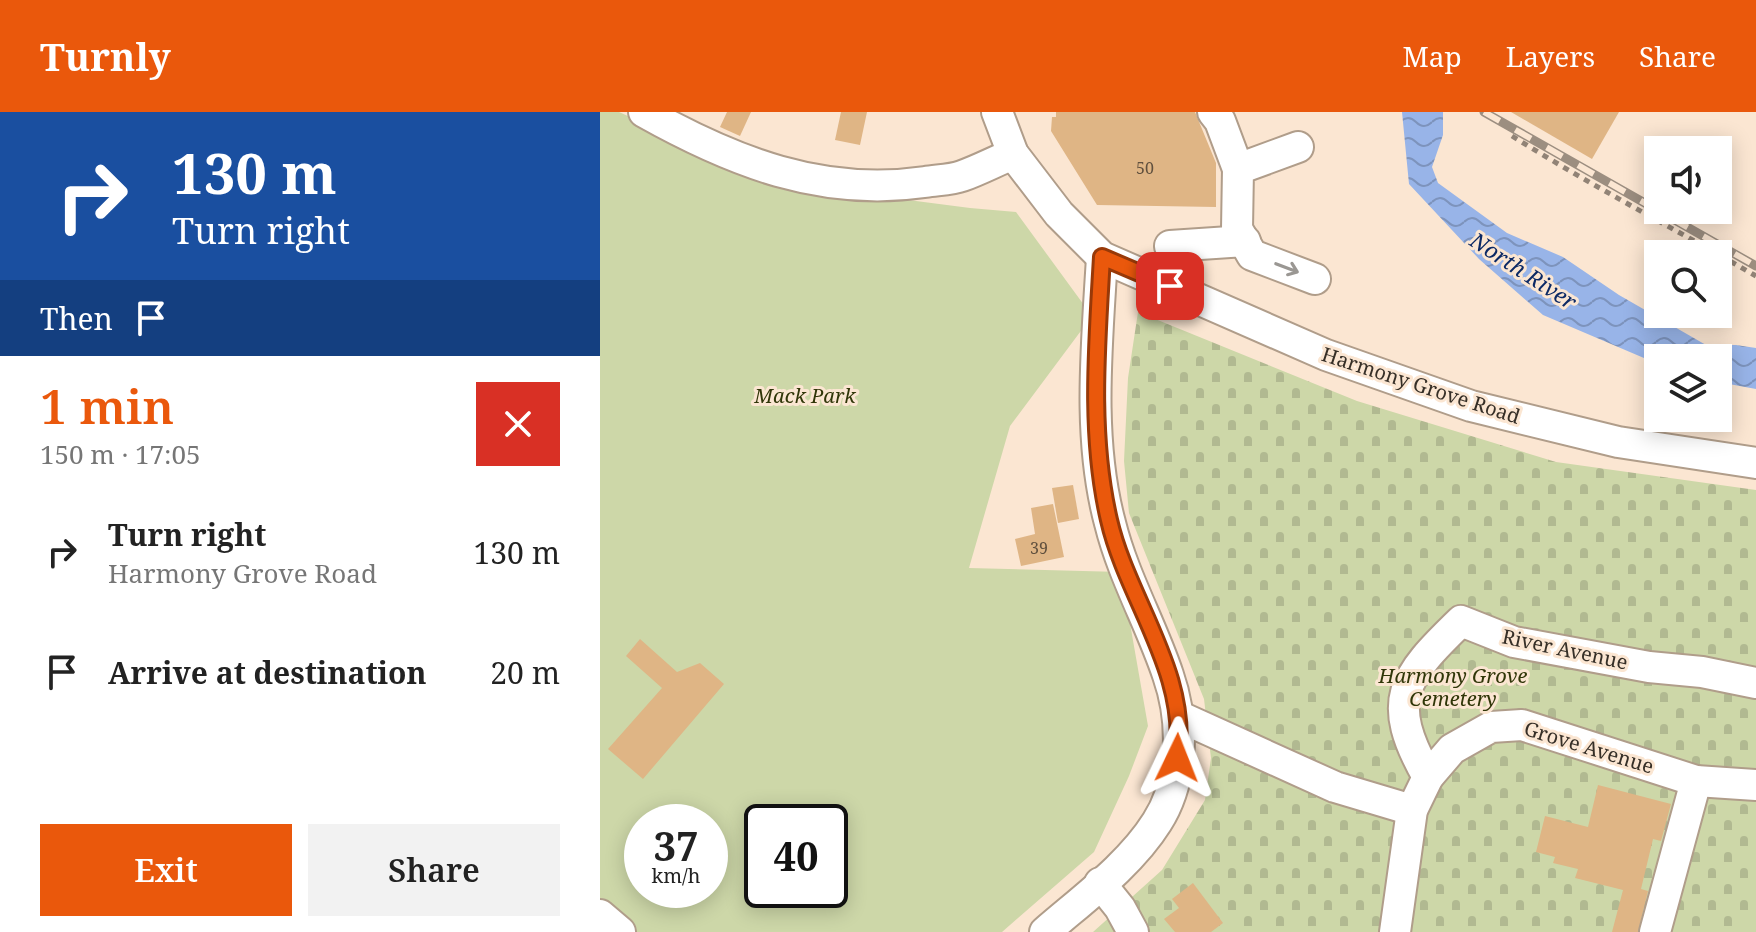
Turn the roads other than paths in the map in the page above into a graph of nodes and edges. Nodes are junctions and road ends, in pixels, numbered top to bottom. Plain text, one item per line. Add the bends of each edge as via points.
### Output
1 (644, 112) edge
2 (997, 112) edge
3 (1213, 112) edge
4 (1298, 147) dead end
5 (1013, 154) junction
6 (1238, 169) junction
7 (1245, 241) junction
8 (1170, 246) dead end
9 (1102, 257) junction
10 (1315, 279) dead end
11 (1756, 463) edge
12 (1756, 683) edge
13 (1178, 716) junction
14 (1428, 777) junction
15 (1696, 781) junction
16 (1756, 785) edge
17 (1412, 810) junction
18 (1100, 883) junction
19 (600, 915) edge
20 (620, 932) edge
21 (1045, 932) edge
22 (1133, 932) edge
23 (1395, 932) edge
24 (1655, 932) edge

1 - 5 street via 698,140 793,177 861,187 960,177
2 - 5 street
3 - 6 street
4 - 6 street
5 - 9 street via 1059,214
6 - 7 street via 1237,229
7 - 8 street
7 -> 10 street via 1252,255
9 - 11 street, Harmony Grove Road via 1326,355 1471,406 1618,442
9 - 13 street via 1096,418 1103,492
12 - 14 street, River Avenue via 1514,642 1461,621 1411,675 1403,696 1414,753
13 - 17 street via 1335,787
13 - 18 street via 1173,782 1158,821
14 - 15 street, Grove Avenue via 1452,749 1491,727 1522,725
14 - 17 street, Grove Avenue
15 - 16 street, Grove Avenue
15 - 24 street
17 - 23 street, Grove Avenue
18 - 21 street
18 - 22 street
19 - 20 street

